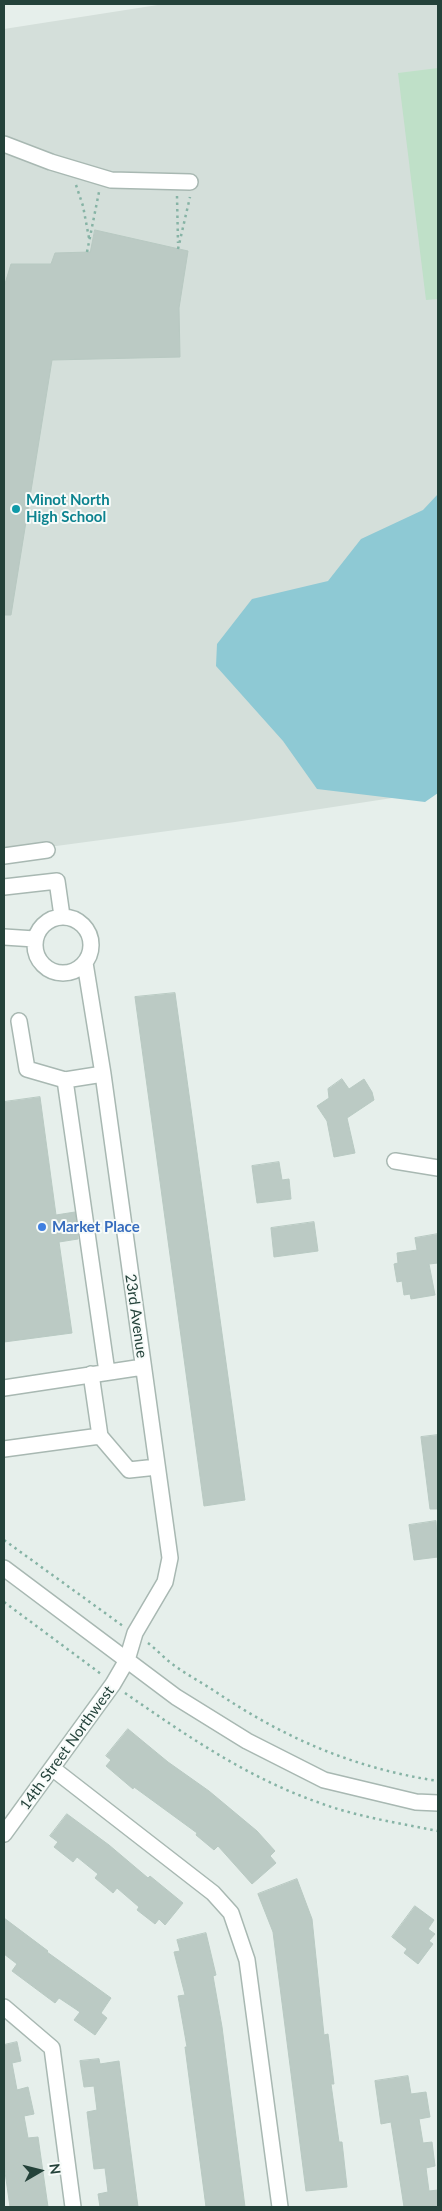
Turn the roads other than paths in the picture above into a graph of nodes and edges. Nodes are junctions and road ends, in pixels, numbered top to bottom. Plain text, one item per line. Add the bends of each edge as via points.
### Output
1 (4, 144) edge
2 (191, 188) road end
3 (47, 850) dead end
4 (4, 856) edge
5 (4, 887) edge
6 (62, 916) junction
7 (4, 937) edge
8 (35, 939) junction
9 (85, 963) junction
10 (19, 1021) dead end
11 (103, 1074) junction
12 (65, 1080) junction
13 (395, 1161) dead end
14 (438, 1168) edge
15 (143, 1366) junction
16 (107, 1372) junction
17 (91, 1374) junction
18 (4, 1388) edge
19 (100, 1436) junction
20 (4, 1449) edge
21 (156, 1466) junction
22 (4, 1568) edge
23 (128, 1660) junction
24 (52, 1768) junction
25 (438, 1804) edge
26 (4, 1834) edge
27 (4, 2007) edge
28 (73, 2207) edge
29 (280, 2207) edge

1 - 2 street via 111,180
3 - 4 street
5 - 6 street via 57,881
6 - 8 street via 44,923
6 - 9 street via 80,922 90,936 90,955
7 - 8 street
8 - 9 street via 38,958 51,971 69,972
9 - 11 street, 23rd Avenue
10 - 12 street via 27,1069
11 - 12 street
11 - 15 street, 23rd Avenue
12 - 16 street
13 - 14 street
15 - 16 street
15 - 21 street, 23rd Avenue
16 - 17 street
17 - 18 street
17 - 19 street
19 - 20 street
19 - 21 street via 129,1470
21 - 23 street, 23rd Avenue via 170,1558 164,1582 134,1633
22 - 23 street
23 - 24 street, 14th Street Northwest
23 - 25 street via 176,1697 247,1741 324,1780 416,1802
24 - 26 street, 14th Street Northwest
24 - 29 street via 213,1893 231,1914 247,1960
27 - 28 street via 52,2048

